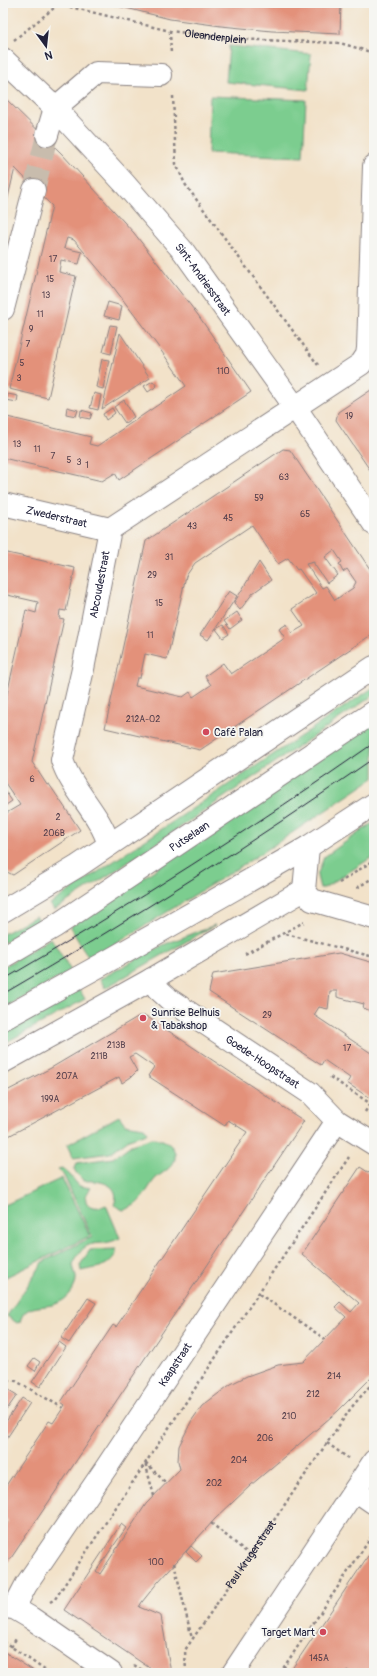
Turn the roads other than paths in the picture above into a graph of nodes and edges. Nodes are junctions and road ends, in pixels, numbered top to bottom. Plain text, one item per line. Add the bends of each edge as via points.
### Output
1 (6, 51) edge
2 (166, 69) road end
3 (54, 108) junction
4 (47, 134) tunnel mouth
5 (374, 166) edge
6 (34, 190) tunnel mouth
7 (3, 309) edge
8 (295, 407) junction
9 (3, 504) edge
10 (374, 524) edge
11 (110, 529) junction
12 (374, 666) edge
13 (374, 712) edge
14 (374, 804) edge
15 (109, 845) junction
16 (308, 847) junction
17 (304, 890) junction
18 (8, 902) edge
19 (374, 918) edge
20 (3, 957) edge
21 (152, 979) junction
22 (3, 1019) edge
23 (3, 1062) edge
24 (337, 1121) junction
25 (374, 1144) edge
26 (374, 1461) edge
27 (355, 1490) junction
28 (374, 1503) edge
29 (8, 1607) edge
30 (111, 1673) edge
31 (233, 1673) edge

1 - 3 street, Sint-Andriesstraat
2 - 3 street via 96,73
3 - 4 street
3 - 8 street, Sint-Andriesstraat via 184,252
5 - 8 street via 367,355 361,364
6 - 7 street
8 - 10 street, Sint-Andriesstraat
8 - 11 street
9 - 11 street, Zwederstraat
11 - 15 street, Abcoudestraat via 83,669 62,760 66,772 106,833
12 - 15 street
13 - 20 street, Putselaan via 54,927
14 - 16 street
15 - 18 street
16 - 17 street
16 - 22 street
17 - 19 street via 312,900
17 - 21 street
21 - 23 street
21 - 24 street, Goede-Hoopstraat via 170,1000 310,1093
24 - 25 street, Goede-Hoopstraat
24 - 29 street, Kaapstraat via 106,1468 26,1585
26 - 27 street
27 - 28 street
27 - 31 street
29 - 30 street

